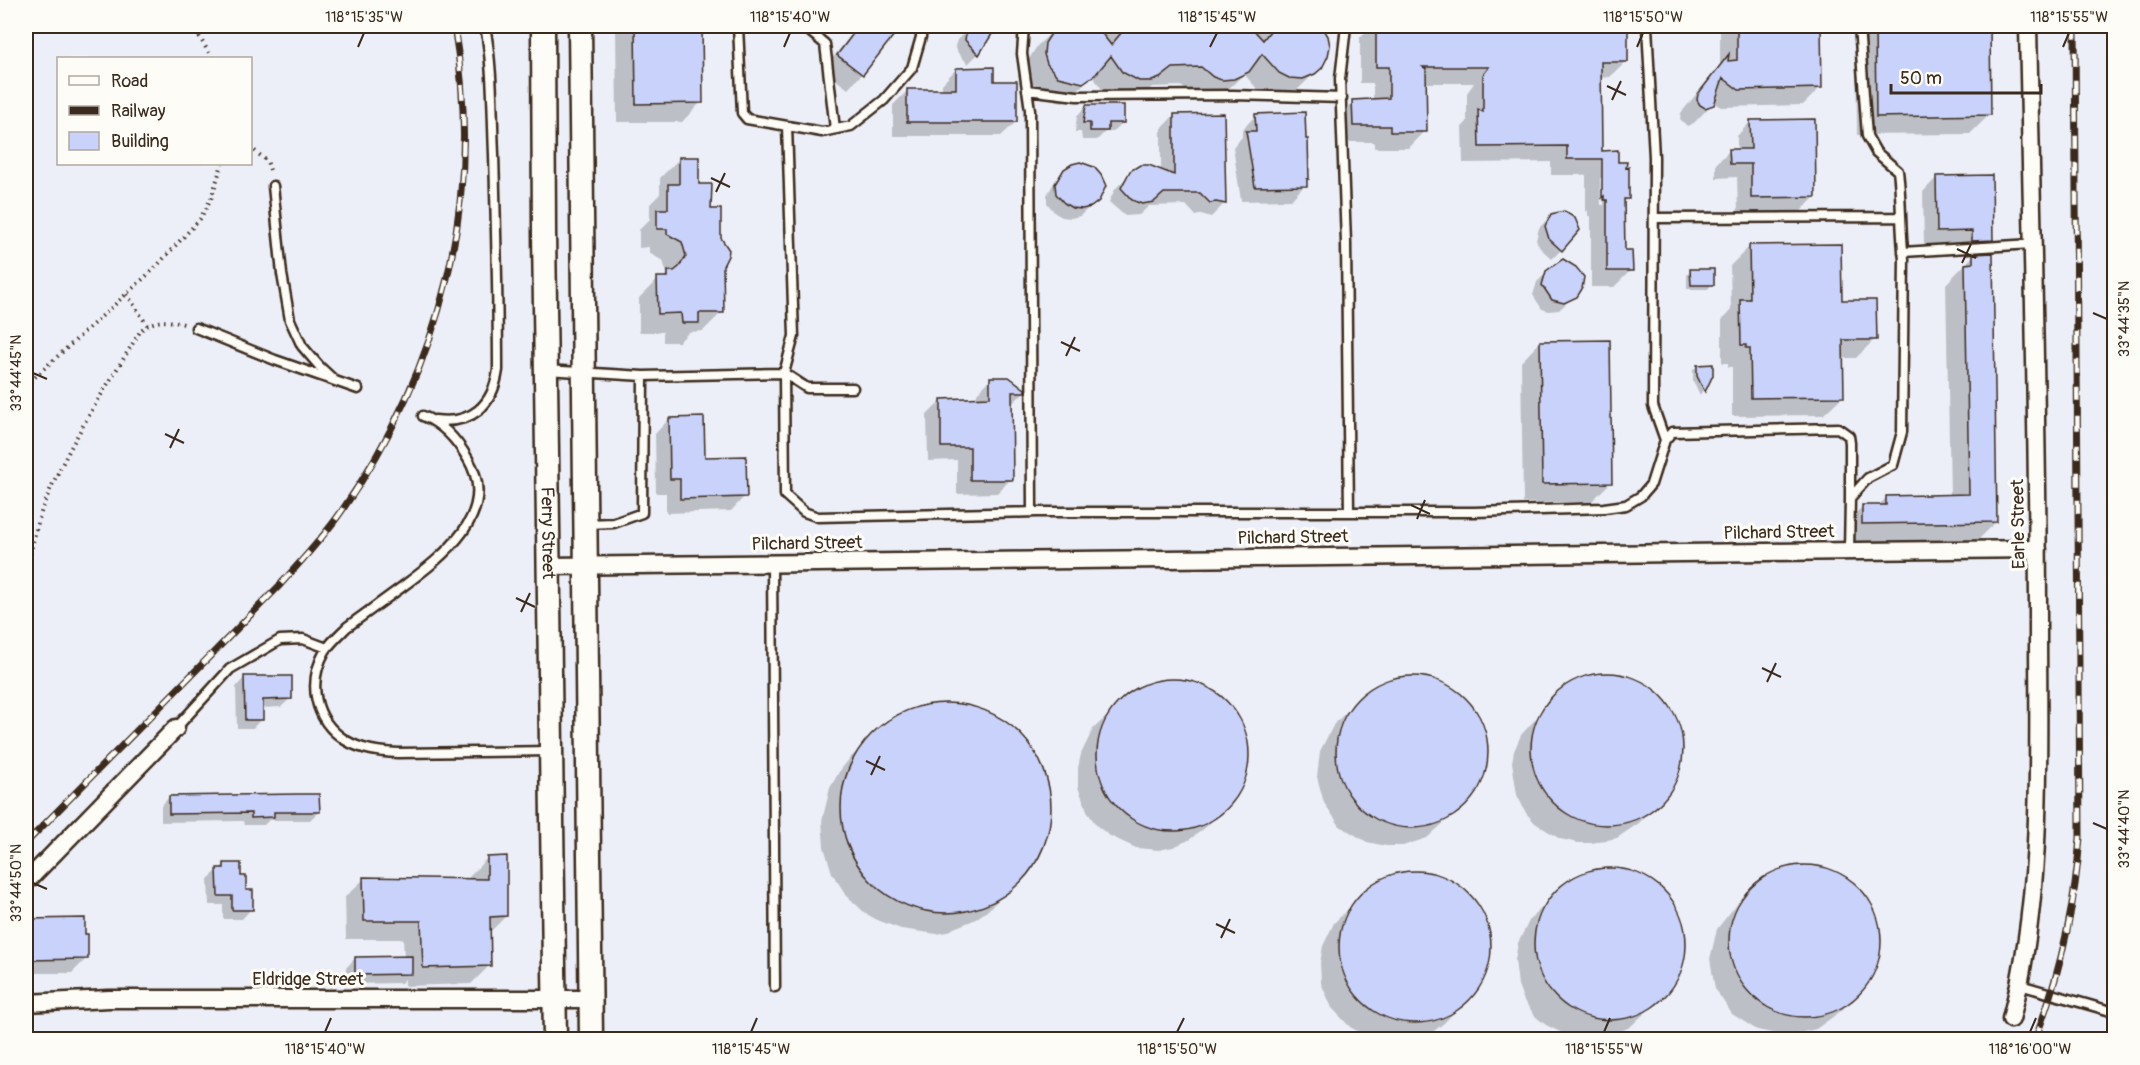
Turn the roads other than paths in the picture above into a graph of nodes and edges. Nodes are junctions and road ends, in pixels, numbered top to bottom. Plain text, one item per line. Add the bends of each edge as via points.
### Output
1 (485, 26) edge
2 (543, 26) edge
3 (580, 26) edge
4 (738, 26) edge
5 (803, 26) edge
6 (922, 26) edge
7 (1024, 26) edge
8 (1346, 26) edge
9 (1647, 26) edge
10 (1859, 26) edge
11 (2028, 26) edge
12 (1027, 90) junction
13 (1342, 98) junction
14 (787, 126) junction
15 (835, 129) junction
16 (273, 186) road end
17 (1901, 217) junction
18 (1654, 218) junction
19 (2032, 244) junction
20 (1903, 252) junction
21 (196, 327) road end
22 (546, 370) junction
23 (584, 373) junction
24 (784, 373) junction
25 (643, 376) junction
26 (334, 380) junction
27 (853, 388) dead end
28 (358, 389) dead end
29 (423, 416) dead end
30 (432, 420) junction
31 (1665, 440) junction
32 (1850, 498) junction
33 (1032, 512) junction
34 (1350, 512) junction
35 (585, 524) junction
36 (2038, 549) junction
37 (1849, 551) junction
38 (772, 563) junction
39 (585, 565) junction
40 (549, 566) junction
41 (327, 648) junction
42 (176, 728) joint
43 (551, 752) junction
44 (26, 882) edge
45 (2020, 985) junction
46 (775, 987) dead end
47 (554, 999) junction
48 (590, 999) junction
49 (26, 1003) edge
50 (2115, 1012) edge
51 (2011, 1019) dead end
52 (2115, 1029) edge
53 (555, 1040) edge
54 (591, 1040) edge
55 (2111, 1040) edge

1 - 30 lane via 492,92 498,370 492,397 477,411 455,420
2 - 22 main road, Ferry Street
3 - 23 main road, Ferry Street
4 - 14 lane via 742,113 747,119
5 - 15 lane via 825,44
6 - 15 lane via 912,68 884,100 852,126
7 - 12 lane via 1022,54
8 - 13 lane via 1340,79
9 - 18 lane
10 - 17 lane via 1867,136 1876,152 1898,171
11 - 19 street, Earle Street
12 - 13 lane via 1077,96
12 - 33 lane
13 - 34 lane
14 - 15 lane via 822,132
14 - 24 lane via 794,336
16 - 26 lane via 290,320 302,346
17 - 18 lane
17 - 20 lane
18 - 31 lane via 1653,406
19 - 20 lane
19 - 36 street, Earle Street
20 - 32 lane via 1902,432 1893,465 1868,478
21 - 26 lane
22 - 23 lane
22 - 40 main road, Ferry Street
23 - 25 lane
23 - 35 main road, Ferry Street
24 - 25 lane
24 - 27 lane via 807,388
24 - 33 lane via 785,495 804,512 818,517 848,518
25 - 35 lane via 642,513 614,523
26 - 28 lane
29 - 30 lane
30 - 41 lane via 451,435 477,478 478,491 469,524 451,548 347,627
31 - 32 lane via 1672,432 1838,428 1849,436
31 - 34 lane via 1651,484 1626,505 1510,511
32 - 37 lane
33 - 34 lane
35 - 39 main road, Ferry Street
36 - 37 street, Pilchard Street
36 - 45 street, Earle Street via 2036,861
37 - 38 street, Pilchard Street
38 - 39 street, Pilchard Street
38 - 46 lane
39 - 40 street, Pilchard Street
39 - 48 main road, Ferry Street
40 - 43 main road, Ferry Street
41 - 42 lane via 303,639 279,640 230,669
41 - 43 lane via 315,680 316,700 323,719 346,741 378,752
42 - 44 street
43 - 47 main road, Ferry Street
45 - 50 lane
45 - 51 street, Earle Street
47 - 48 street, Eldridge Street
47 - 49 street, Eldridge Street via 109,999
47 - 53 main road, Ferry Street
48 - 54 main road, Ferry Street
52 - 55 lane

